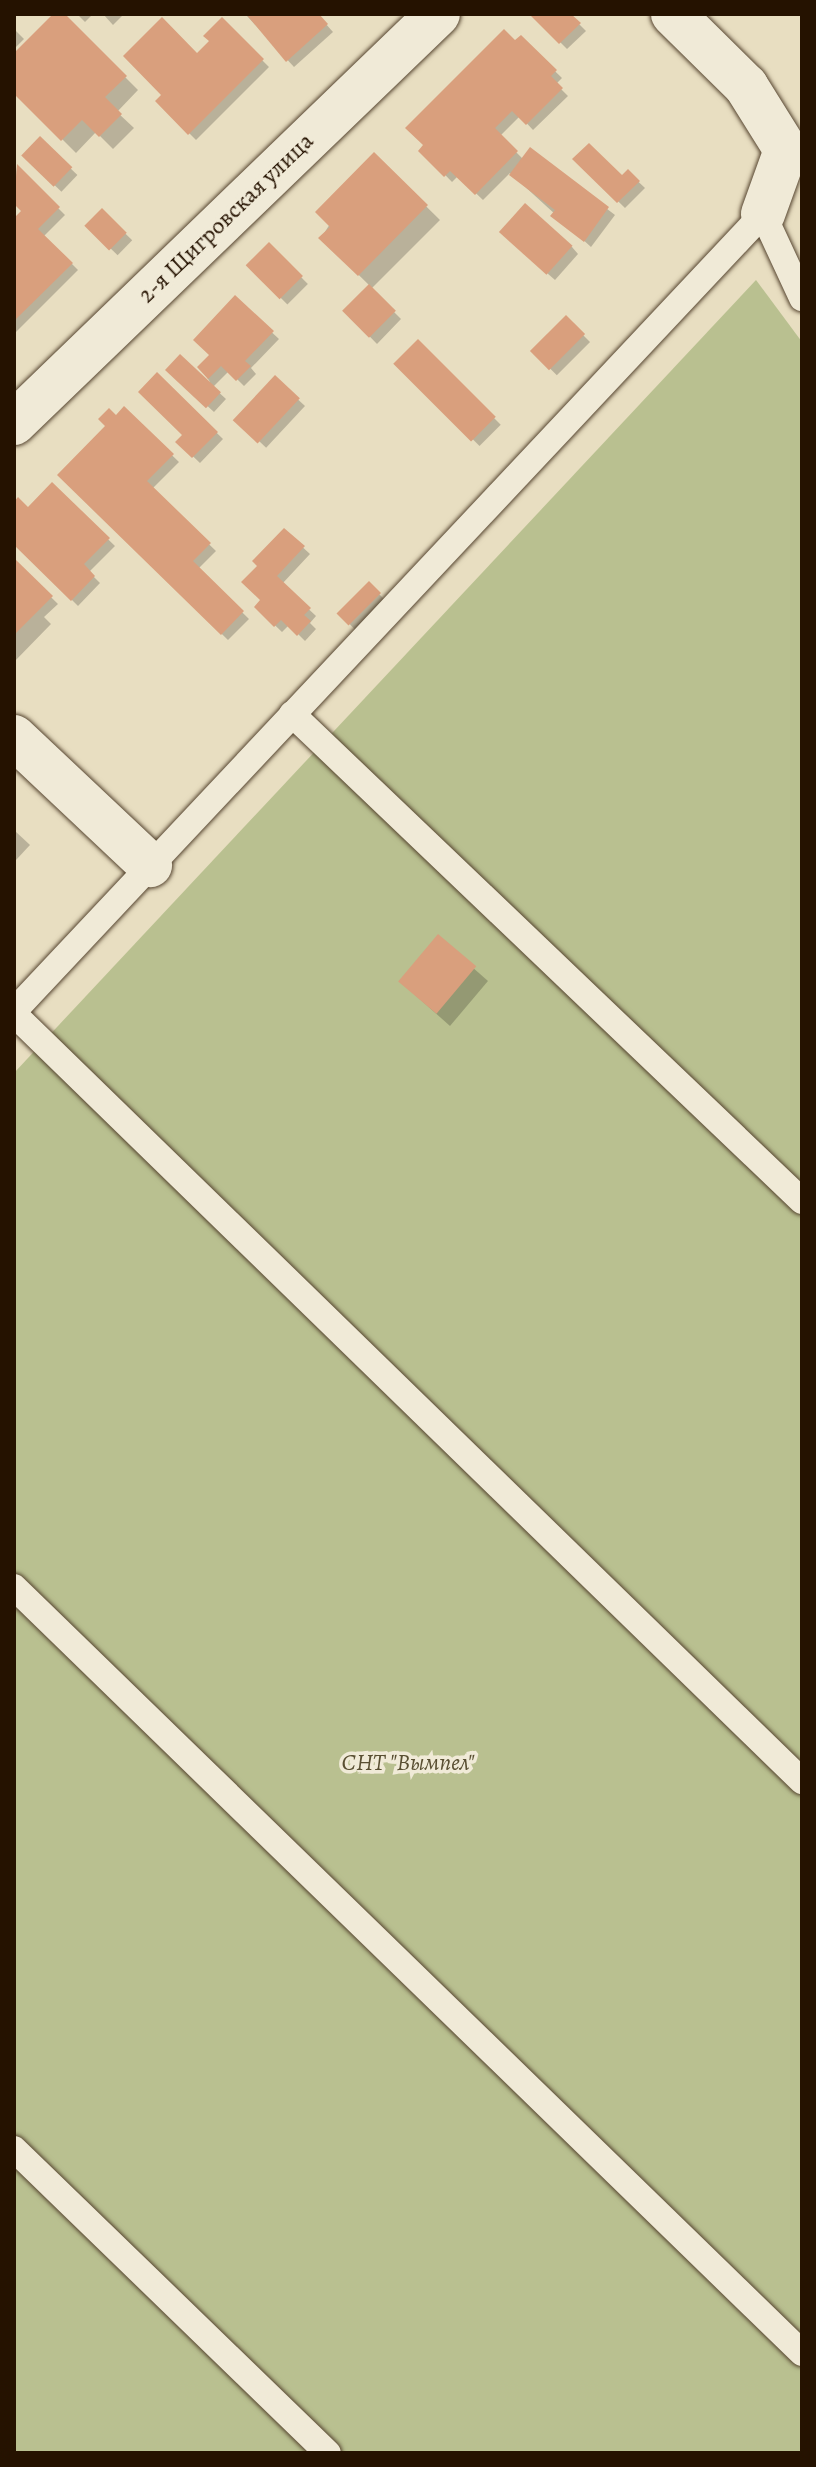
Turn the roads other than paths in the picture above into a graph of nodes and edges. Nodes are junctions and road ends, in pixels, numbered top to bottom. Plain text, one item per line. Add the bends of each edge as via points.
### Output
1 (438, 14) edge
2 (673, 14) edge
3 (763, 214) junction
4 (802, 298) edge
5 (14, 423) edge
6 (292, 714) junction
7 (14, 737) edge
8 (150, 865) junction
9 (14, 1013) edge
10 (802, 1201) edge
11 (14, 1587) edge
12 (802, 1781) edge
13 (14, 2149) edge
14 (802, 2353) edge
15 (328, 2453) edge

1 - 5 street, 2-я Щигровская улица
2 - 3 street via 746,86 786,150
3 - 4 lane
3 - 6 lane
6 - 8 lane
6 - 10 lane
7 - 8 street
8 - 9 lane
9 - 12 lane
11 - 14 lane
13 - 15 lane

